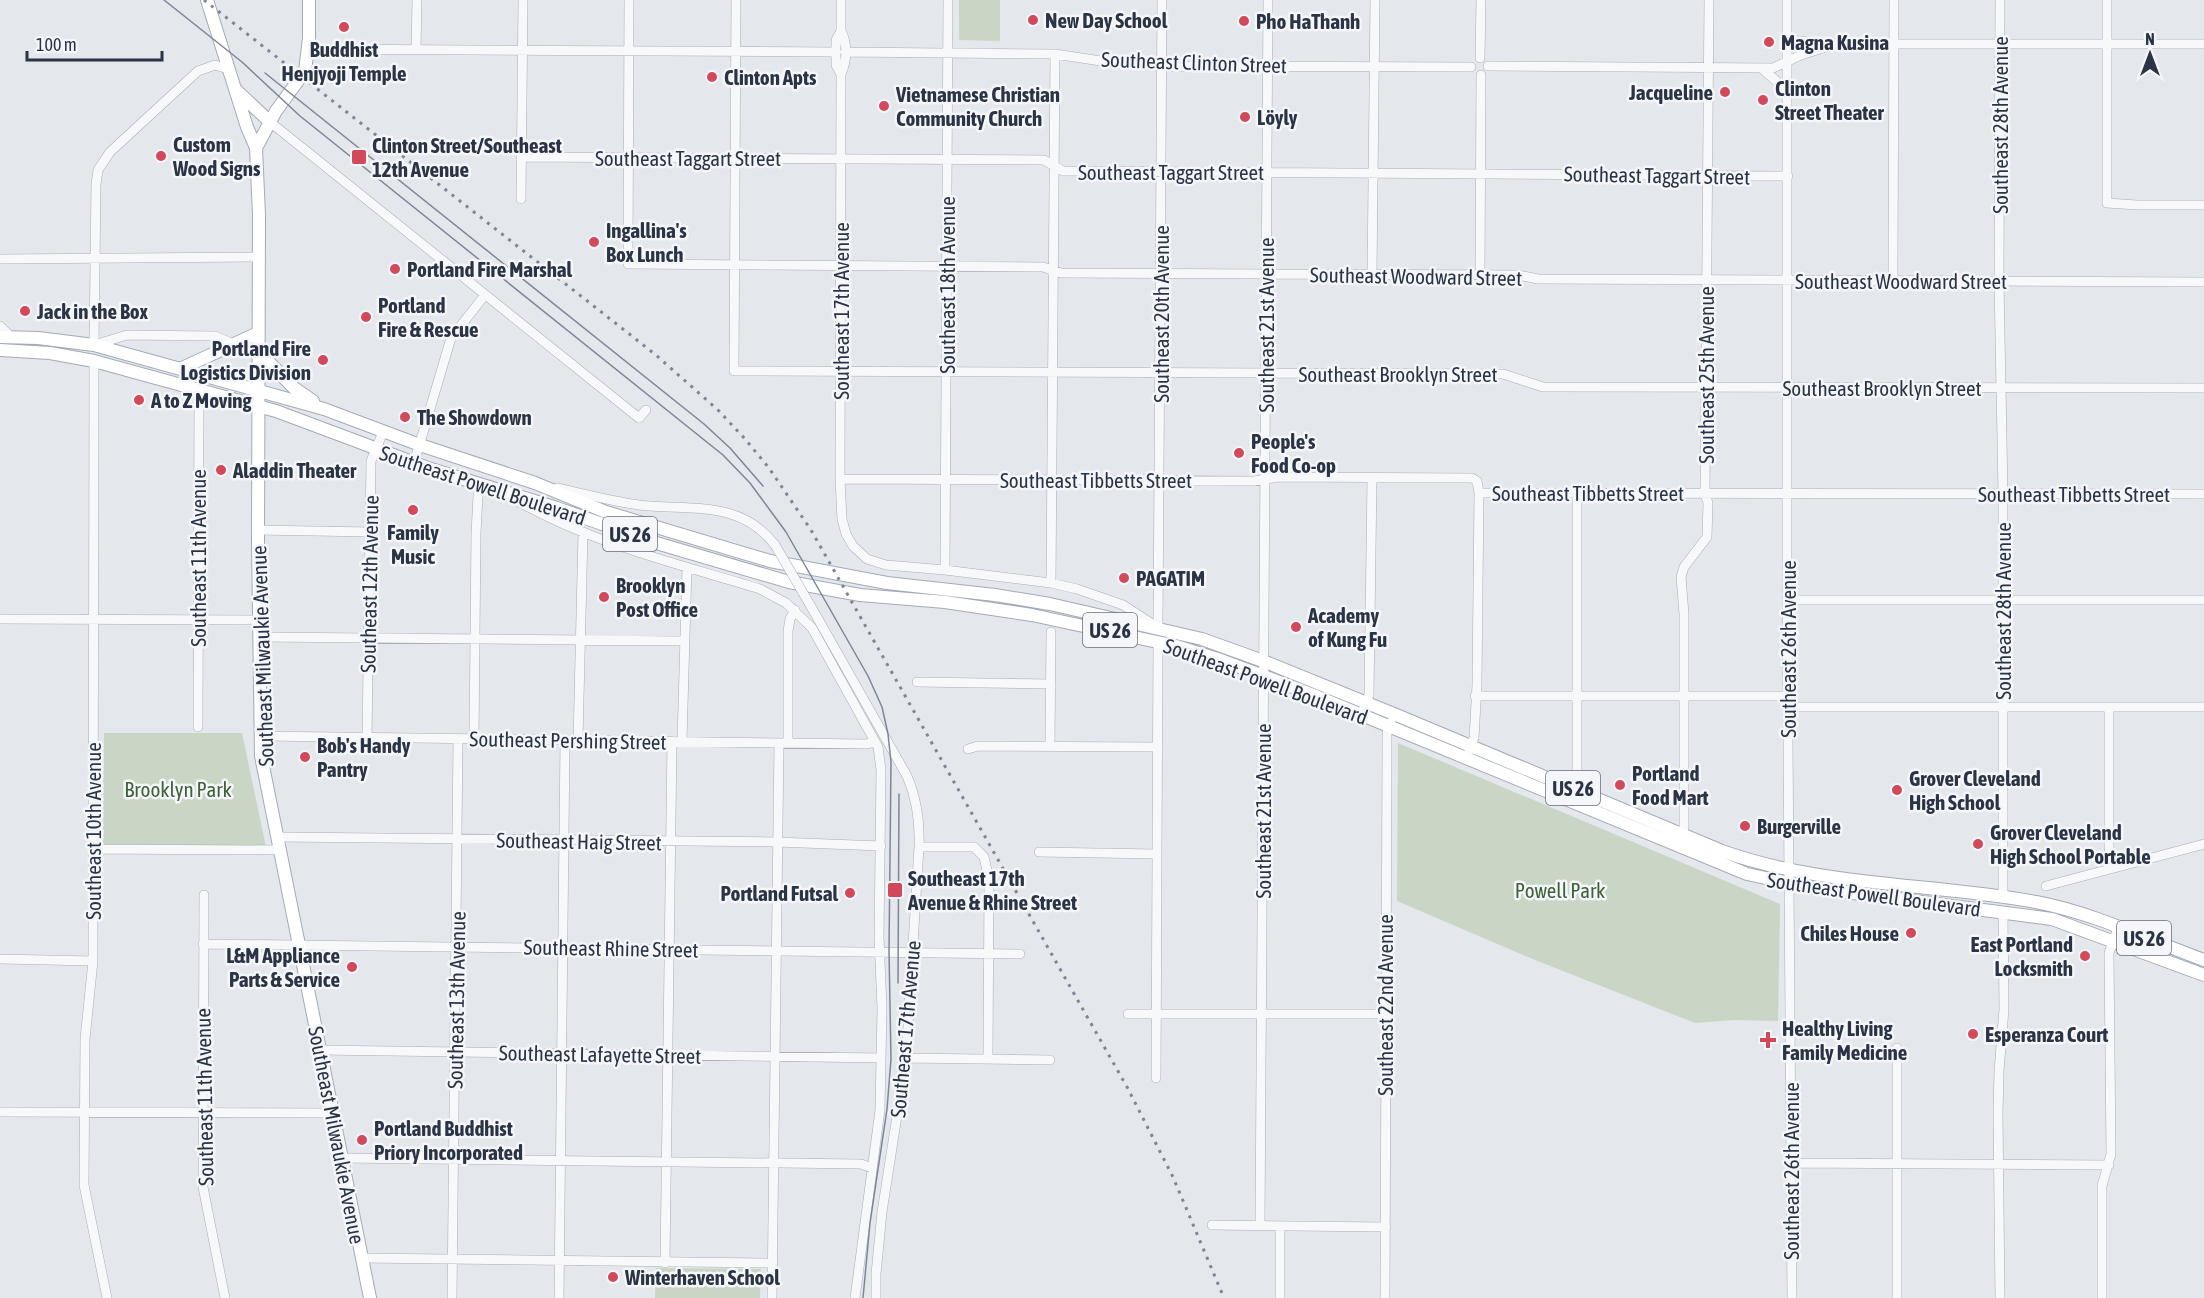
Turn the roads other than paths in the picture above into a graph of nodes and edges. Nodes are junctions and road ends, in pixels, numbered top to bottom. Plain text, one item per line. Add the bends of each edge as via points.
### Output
1 (207, 0) edge
2 (309, 0) edge
3 (417, 0) edge
4 (523, 0) edge
5 (630, 0) edge
6 (736, 0) edge
7 (841, 0) edge
8 (948, 0) edge
9 (1162, 0) edge
10 (1268, 0) edge
11 (1375, 0) edge
12 (1481, 0) edge
13 (1709, 0) edge
14 (1787, 0) edge
15 (1894, 0) edge
16 (2000, 0) edge
17 (2107, 0) edge
18 (1787, 37) junction
19 (1840, 44) junction
20 (1894, 44) junction
21 (2000, 44) junction
22 (2107, 44) junction
23 (2204, 44) edge
24 (308, 49) junction
25 (416, 50) junction
26 (523, 51) junction
27 (629, 52) junction
28 (736, 52) junction
29 (841, 52) junction
30 (948, 54) junction
31 (1055, 54) junction
32 (1480, 58) junction
33 (1788, 61) junction
34 (1267, 65) junction
35 (1161, 66) junction
36 (1374, 66) junction
37 (1488, 66) junction
38 (1471, 67) junction
39 (1708, 68) junction
40 (1761, 68) junction
41 (228, 69) junction
42 (1481, 75) junction
43 (235, 89) junction
44 (1788, 94) junction
45 (270, 122) junction
46 (256, 148) junction
47 (521, 157) junction
48 (628, 158) junction
49 (736, 159) junction
50 (841, 159) junction
51 (948, 159) junction
52 (1054, 166) junction
53 (1161, 172) junction
54 (1267, 172) junction
55 (1373, 173) junction
56 (1480, 173) junction
57 (1707, 176) junction
58 (1788, 176) junction
59 (521, 199) dead end
60 (2204, 205) edge
61 (258, 257) junction
62 (0, 259) edge
63 (95, 259) junction
64 (734, 265) junction
65 (841, 266) junction
66 (948, 266) junction
67 (1054, 270) junction
68 (1161, 273) junction
69 (1266, 274) junction
70 (1372, 274) junction
71 (1480, 275) junction
72 (1707, 281) junction
73 (1787, 281) junction
74 (1893, 281) junction
75 (1999, 282) junction
76 (2204, 282) edge
77 (485, 295) junction
78 (0, 326) edge
79 (258, 333) junction
80 (5, 337) edge
81 (94, 345) junction
82 (236, 345) junction
83 (110, 349) junction
84 (0, 350) edge
85 (258, 351) junction
86 (76, 357) junction
87 (94, 361) junction
88 (182, 368) junction
89 (840, 373) junction
90 (947, 373) junction
91 (1054, 374) junction
92 (1161, 374) junction
93 (1266, 374) junction
94 (1706, 387) junction
95 (1788, 388) junction
96 (2001, 388) junction
97 (2204, 388) edge
98 (199, 390) junction
99 (258, 390) junction
100 (258, 407) junction
101 (324, 409) junction
102 (646, 410) dead end
103 (383, 432) junction
104 (420, 445) junction
105 (375, 449) junction
106 (414, 463) junction
107 (1372, 478) junction
108 (840, 479) junction
109 (946, 479) junction
110 (1053, 479) junction
111 (1265, 479) junction
112 (1159, 480) junction
113 (536, 483) junction
114 (488, 486) junction
115 (1479, 493) junction
116 (1577, 494) junction
117 (1705, 494) junction
118 (1788, 494) junction
119 (2204, 494) edge
120 (2002, 495) junction
121 (258, 530) junction
122 (370, 532) junction
123 (583, 533) junction
124 (687, 567) junction
125 (945, 570) junction
126 (1051, 583) junction
127 (1788, 600) junction
128 (2204, 600) edge
129 (2002, 601) junction
130 (795, 610) junction
131 (0, 619) edge
132 (93, 619) junction
133 (198, 620) junction
134 (259, 620) junction
135 (1158, 628) junction
136 (1051, 632) dead end
137 (259, 637) junction
138 (368, 638) junction
139 (475, 639) junction
140 (581, 641) junction
141 (684, 641) junction
142 (1158, 642) junction
143 (1263, 661) junction
144 (1263, 676) junction
145 (917, 682) dead end
146 (1051, 684) junction
147 (1475, 696) junction
148 (1577, 696) junction
149 (1683, 696) junction
150 (1788, 696) junction
151 (1366, 702) junction
152 (1788, 707) junction
153 (2003, 707) junction
154 (2109, 707) junction
155 (2204, 707) edge
156 (1394, 714) junction
157 (1361, 715) junction
158 (198, 727) dead end
159 (1389, 727) junction
160 (260, 736) junction
161 (367, 738) junction
162 (458, 739) junction
163 (474, 739) junction
164 (565, 740) junction
165 (578, 740) junction
166 (677, 741) junction
167 (875, 742) junction
168 (783, 743) junction
169 (1050, 745) junction
170 (1471, 746) junction
171 (1157, 747) junction
172 (968, 749) dead end
173 (1466, 759) junction
174 (1576, 790) junction
175 (1570, 802) junction
176 (1684, 835) junction
177 (277, 837) junction
178 (458, 840) junction
179 (564, 840) junction
180 (670, 842) junction
181 (777, 842) junction
182 (2204, 844) edge
183 (881, 846) junction
184 (919, 847) junction
185 (1680, 848) junction
186 (93, 849) junction
187 (279, 850) junction
188 (1039, 852) dead end
189 (1157, 854) junction
190 (2112, 868) junction
191 (1791, 870) junction
192 (1791, 885) junction
193 (2046, 886) dead end
194 (204, 895) dead end
195 (2003, 898) junction
196 (2003, 912) junction
197 (2118, 928) junction
198 (2113, 940) junction
199 (203, 944) junction
200 (299, 945) junction
201 (457, 946) junction
202 (563, 948) junction
203 (669, 949) junction
204 (775, 949) junction
205 (879, 951) junction
206 (912, 951) junction
207 (989, 953) junction
208 (1020, 954) dead end
209 (0, 959) edge
210 (2204, 960) edge
211 (93, 961) junction
212 (2204, 975) edge
213 (1128, 1014) dead end
214 (1156, 1014) junction
215 (1263, 1014) junction
216 (1385, 1014) junction
217 (1896, 1048) dead end
218 (320, 1050) junction
219 (454, 1052) junction
220 (561, 1053) junction
221 (669, 1056) junction
222 (774, 1057) junction
223 (881, 1058) junction
224 (906, 1058) junction
225 (988, 1059) junction
226 (1050, 1060) dead end
227 (1156, 1078) dead end
228 (84, 1111) junction
229 (0, 1112) edge
230 (203, 1113) junction
231 (332, 1113) junction
232 (341, 1158) junction
233 (453, 1158) junction
234 (560, 1160) junction
235 (666, 1161) junction
236 (774, 1162) junction
237 (1791, 1163) junction
238 (1897, 1163) junction
239 (1999, 1164) junction
240 (2109, 1165) junction
241 (872, 1168) junction
242 (1212, 1226) dead end
243 (1260, 1226) junction
244 (1280, 1226) junction
245 (1386, 1227) junction
246 (362, 1258) junction
247 (453, 1258) junction
248 (559, 1260) junction
249 (665, 1263) junction
250 (772, 1263) junction
251 (107, 1298) edge
252 (225, 1298) edge
253 (370, 1298) edge
254 (453, 1298) edge
255 (559, 1298) edge
256 (772, 1298) edge
257 (855, 1298) edge
258 (876, 1298) edge
259 (1280, 1298) edge
260 (1385, 1298) edge
261 (1792, 1298) edge
262 (1897, 1298) edge
263 (2000, 1298) edge
264 (2102, 1298) edge

1 - 41 main road
2 - 24 main road
3 - 25 street
4 - 26 street
5 - 27 street
6 - 28 street
7 - 29 street, Southeast 17th Avenue via 841,31 836,40
8 - 30 street, Southeast 18th Avenue
9 - 35 street, Southeast 20th Avenue
10 - 34 street, Southeast 21st Avenue
11 - 36 street
12 - 32 street
13 - 39 street, Southeast 25th Avenue
14 - 18 street, Southeast 26th Avenue
15 - 20 street
16 - 21 street, Southeast 28th Avenue
17 - 22 street
18 - 19 street
18 - 33 street, Southeast 26th Avenue
19 - 20 street
19 - 33 street
20 - 21 street
20 - 74 street
21 - 22 street
21 - 75 street, Southeast 28th Avenue
22 - 23 street
22 - 60 street via 2107,203
24 - 25 street, Southeast Clinton Street
24 - 45 main road via 302,76
25 - 26 street, Southeast Clinton Street
26 - 27 street, Southeast Clinton Street
26 - 47 street
27 - 28 street, Southeast Clinton Street
27 - 48 street
28 - 29 street, Southeast Clinton Street
28 - 49 street
29 - 30 street, Southeast Clinton Street
29 - 50 street, Southeast 17th Avenue via 836,64 841,74
30 - 31 street, Southeast Clinton Street
30 - 51 street, Southeast 18th Avenue
31 - 35 street, Southeast Clinton Street
31 - 52 street
32 - 37 street
32 - 38 street
33 - 40 street via 1773,68
33 - 44 street, Southeast 26th Avenue
34 - 35 street, Southeast Clinton Street
34 - 36 street, Southeast Clinton Street
34 - 54 street, Southeast 21st Avenue
35 - 53 street, Southeast 20th Avenue
36 - 38 street, Southeast Clinton Street
36 - 55 street
37 - 39 street
37 - 42 street
38 - 42 street
39 - 40 street
39 - 57 street, Southeast 25th Avenue
40 - 44 street
41 - 43 main road
41 - 63 street via 215,65 198,71 110,152 98,170 96,184
42 - 56 street
43 - 45 main road
43 - 46 main road
44 - 58 street, Southeast 26th Avenue
45 - 46 main road
45 - 77 street
46 - 61 main road, Southeast Milwaukie Avenue
47 - 48 street, Southeast Taggart Street
47 - 59 street
48 - 49 street, Southeast Taggart Street
48 - 64 street, Southeast Woodward Street via 628,264
49 - 50 street, Southeast Taggart Street
49 - 64 street
50 - 51 street, Southeast Taggart Street
50 - 65 street, Southeast 17th Avenue
51 - 52 street, Southeast Taggart Street via 1044,160
51 - 66 street, Southeast 18th Avenue
52 - 53 street, Southeast Taggart Street via 1063,171
52 - 67 street
53 - 54 street, Southeast Taggart Street
53 - 68 street, Southeast 20th Avenue
54 - 55 street, Southeast Taggart Street
54 - 69 street, Southeast 21st Avenue
55 - 56 street, Southeast Taggart Street
55 - 70 street
56 - 57 street, Southeast Taggart Street
56 - 71 street
57 - 58 street, Southeast Taggart Street
57 - 72 street, Southeast 25th Avenue
58 - 73 street, Southeast 26th Avenue
61 - 63 street
61 - 79 main road, Southeast Milwaukie Avenue
62 - 63 street
63 - 81 street
64 - 65 street, Southeast Woodward Street
64 - 89 street, Southeast Brooklyn Street via 734,371
65 - 66 street, Southeast Woodward Street
65 - 89 street, Southeast 17th Avenue
66 - 67 street, Southeast Woodward Street
66 - 90 street, Southeast 18th Avenue
67 - 68 street, Southeast Woodward Street
67 - 91 street
68 - 69 street, Southeast Woodward Street
68 - 92 street, Southeast 20th Avenue
69 - 70 street, Southeast Woodward Street
69 - 93 street, Southeast 21st Avenue
70 - 71 street, Southeast Woodward Street
71 - 72 street, Southeast Woodward Street
72 - 73 street, Southeast Woodward Street
72 - 94 street, Southeast 25th Avenue
73 - 74 street, Southeast Woodward Street
73 - 95 street, Southeast 26th Avenue
74 - 75 street, Southeast Woodward Street
75 - 76 street, Southeast Woodward Street
75 - 96 street, Southeast 28th Avenue
77 - 102 street via 639,418
77 - 104 street via 451,338
78 - 80 street
79 - 82 main road
79 - 85 main road, Southeast Milwaukie Avenue
80 - 81 main road, Southeast Powell Boulevard / US 26
81 - 82 street via 134,335 215,336
81 - 83 main road, Southeast Powell Boulevard / US 26
81 - 86 main road
82 - 88 main road
83 - 87 main road
83 - 88 main road, Southeast Powell Boulevard / US 26
84 - 86 main road, Southeast Powell Boulevard / US 26
85 - 99 main road, Southeast Milwaukie Avenue
85 - 101 main road via 294,388
86 - 87 main road, Southeast Powell Boulevard / US 26
87 - 98 main road, Southeast Powell Boulevard / US 26
87 - 132 street, Southeast 10th Avenue
88 - 99 main road, Southeast Powell Boulevard / US 26
89 - 90 street, Southeast Brooklyn Street
89 - 108 street, Southeast 17th Avenue
90 - 91 street, Southeast Brooklyn Street
90 - 109 street, Southeast 18th Avenue
91 - 92 street, Southeast Brooklyn Street
91 - 110 street
92 - 93 street, Southeast Brooklyn Street
92 - 112 street, Southeast 20th Avenue
93 - 94 street, Southeast Brooklyn Street via 1503,374 1544,387
93 - 111 street, Southeast 21st Avenue
94 - 95 street, Southeast Brooklyn Street
94 - 117 street, Southeast 25th Avenue
95 - 96 street, Southeast Brooklyn Street
95 - 118 street, Southeast 26th Avenue
96 - 97 street, Southeast Brooklyn Street
96 - 120 street, Southeast 28th Avenue
98 - 100 main road, Southeast Powell Boulevard / US 26
98 - 133 street, Southeast 11th Avenue
99 - 100 main road, Southeast Milwaukie Avenue
99 - 101 main road, Southeast Powell Boulevard / US 26
100 - 105 main road, Southeast Powell Boulevard / US 26
100 - 121 main road, Southeast Milwaukie Avenue
101 - 103 main road, Southeast Powell Boulevard / US 26
103 - 104 main road, Southeast Powell Boulevard / US 26
103 - 105 street, Southeast 12th Avenue
104 - 106 street
104 - 113 main road, Southeast Powell Boulevard / US 26
105 - 106 main road, Southeast Powell Boulevard / US 26
105 - 122 street, Southeast 12th Avenue via 371,461
106 - 114 main road, Southeast Powell Boulevard / US 26
107 - 111 street, Southeast Tibbetts Street
107 - 115 street, Southeast Tibbetts Street via 1472,478 1478,481
107 - 151 street
108 - 109 street, Southeast Tibbetts Street
108 - 125 street, Southeast 17th Avenue via 842,519 853,546 867,558 886,565
109 - 110 street, Southeast Tibbetts Street
109 - 125 street, Southeast 18th Avenue
110 - 112 street, Southeast Tibbetts Street
110 - 126 street
111 - 112 street, Southeast Tibbetts Street
111 - 143 street, Southeast 21st Avenue
112 - 135 street, Southeast 20th Avenue
113 - 135 main road, Southeast Powell Boulevard / US 26 via 606,512 788,566 1050,604
113 - 184 street, Southeast 17th Avenue, bridge via 630,504 724,511 752,522 775,545 907,776 918,806
114 - 123 street, Southeast 17th Avenue
114 - 139 street via 478,496
114 - 142 main road, Southeast Powell Boulevard / US 26 via 789,582 860,595 1032,615
115 - 116 street, Southeast Tibbetts Street
115 - 147 street
116 - 117 street, Southeast Tibbetts Street
116 - 148 street
117 - 118 street, Southeast Tibbetts Street
117 - 149 street, Southeast 25th Avenue via 1707,537 1681,577
118 - 120 street, Southeast Tibbetts Street
118 - 127 street, Southeast 26th Avenue
119 - 120 street, Southeast Tibbetts Street
120 - 129 street, Southeast 28th Avenue
121 - 122 street
121 - 134 main road, Southeast Milwaukie Avenue
122 - 138 street, Southeast 12th Avenue
123 - 124 street, Southeast 17th Avenue
123 - 140 street
124 - 130 street, Southeast 17th Avenue via 760,589
124 - 141 street
125 - 126 street
126 - 135 street via 1123,605
127 - 129 street
127 - 150 street, Southeast 26th Avenue
128 - 129 street
129 - 153 street, Southeast 28th Avenue
130 - 167 street, Southeast 17th Avenue via 817,635
130 - 168 street via 788,631
131 - 132 street
132 - 133 street
132 - 186 street, Southeast 10th Avenue
133 - 134 street
133 - 158 street, Southeast 11th Avenue
134 - 137 main road, Southeast Milwaukie Avenue
135 - 143 main road, Southeast Powell Boulevard / US 26
136 - 146 street
137 - 138 street
137 - 160 main road, Southeast Milwaukie Avenue
138 - 139 street
138 - 161 street, Southeast 12th Avenue
139 - 140 street
139 - 163 street
140 - 141 street
140 - 165 street
141 - 166 street
142 - 144 main road, Southeast Powell Boulevard / US 26
142 - 171 street
143 - 144 street, Southeast 21st Avenue
143 - 151 main road, Southeast Powell Boulevard / US 26
144 - 157 main road, Southeast Powell Boulevard / US 26
144 - 215 street, Southeast 21st Avenue
145 - 146 street
146 - 169 street
147 - 148 street
147 - 170 street
148 - 149 street
148 - 174 street
149 - 150 street
149 - 176 street, Southeast 25th Avenue
150 - 152 street, Southeast 26th Avenue
151 - 156 main road, Southeast Powell Boulevard / US 26
151 - 157 street
152 - 153 street
152 - 191 street, Southeast 26th Avenue
153 - 154 street
153 - 195 street, Southeast 28th Avenue
154 - 155 street
154 - 190 street
156 - 159 street, Southeast 22nd Avenue
156 - 170 main road, Southeast Powell Boulevard / US 26
157 - 159 main road, Southeast Powell Boulevard / US 26
159 - 173 main road, Southeast Powell Boulevard / US 26
159 - 216 street, Southeast 22nd Avenue
160 - 161 street, Southeast Pershing Street
160 - 177 main road, Southeast Milwaukie Avenue
161 - 162 street, Southeast Pershing Street
162 - 163 street, Southeast Pershing Street
162 - 178 street, Southeast 13th Avenue
163 - 164 street, Southeast Pershing Street
164 - 165 street, Southeast Pershing Street
164 - 179 street
165 - 166 street, Southeast Pershing Street
166 - 168 street, Southeast Pershing Street
166 - 180 street
167 - 168 street, Southeast Pershing Street
167 - 183 street, Southeast 17th Avenue via 880,760
168 - 181 street
169 - 171 street
169 - 172 street
170 - 173 street
170 - 174 main road, Southeast Powell Boulevard / US 26
171 - 189 street
173 - 175 main road, Southeast Powell Boulevard / US 26
174 - 175 street
174 - 176 main road, Southeast Powell Boulevard / US 26
175 - 185 main road, Southeast Powell Boulevard / US 26
176 - 185 street, Southeast 25th Avenue
176 - 191 main road, Southeast Powell Boulevard / US 26 via 1753,861
177 - 178 street, Southeast Haig Street
177 - 187 main road, Southeast Milwaukie Avenue
178 - 179 street, Southeast Haig Street
178 - 201 street, Southeast 13th Avenue
179 - 180 street, Southeast Haig Street
179 - 202 street
180 - 181 street, Southeast Haig Street
180 - 203 street
181 - 183 street, Southeast Haig Street
181 - 204 street
182 - 190 street
183 - 205 street, Southeast 17th Avenue
184 - 206 street, Southeast 17th Avenue
184 - 207 street via 969,847 982,854 989,879
185 - 192 main road, Southeast Powell Boulevard / US 26 via 1740,872
186 - 187 street
186 - 211 street, Southeast 10th Avenue
187 - 200 main road, Southeast Milwaukie Avenue
188 - 189 street
189 - 214 street
190 - 193 street
191 - 192 street, Southeast 26th Avenue
191 - 195 main road, Southeast Powell Boulevard / US 26
192 - 196 main road, Southeast Powell Boulevard / US 26
192 - 237 street, Southeast 26th Avenue
194 - 199 street, Southeast 11th Avenue
195 - 197 main road, Southeast Powell Boulevard / US 26 via 2058,907
196 - 198 main road, Southeast Powell Boulevard / US 26 via 2052,919
196 - 239 street
197 - 198 street
197 - 210 main road, Southeast Powell Boulevard / US 26
198 - 212 main road, Southeast Powell Boulevard / US 26
198 - 240 street via 2109,953
199 - 200 street, Southeast Rhine Street
199 - 230 street, Southeast 11th Avenue
200 - 201 street, Southeast Rhine Street
200 - 218 main road, Southeast Milwaukie Avenue
201 - 202 street, Southeast Rhine Street
201 - 219 street, Southeast 13th Avenue
202 - 203 street, Southeast Rhine Street
202 - 220 street
203 - 204 street, Southeast Rhine Street
203 - 221 street
204 - 205 street, Southeast Rhine Street
204 - 222 street
205 - 206 street, Southeast Rhine Street
205 - 223 street, Southeast 17th Avenue
206 - 207 street, Southeast Rhine Street
206 - 224 street, Southeast 17th Avenue
207 - 208 street, Southeast Rhine Street
207 - 225 street
209 - 211 street
211 - 228 street, Southeast 10th Avenue via 85,1039
213 - 214 street
214 - 215 street
214 - 227 street
215 - 216 street
215 - 243 street, Southeast 21st Avenue
216 - 245 street, Southeast 22nd Avenue
217 - 238 street
218 - 219 street, Southeast Lafayette Street
218 - 231 main road, Southeast Milwaukie Avenue
219 - 220 street, Southeast Lafayette Street
219 - 233 street, Southeast 13th Avenue
220 - 221 street, Southeast Lafayette Street
220 - 234 street
221 - 222 street, Southeast Lafayette Street
221 - 235 street
222 - 223 street, Southeast Lafayette Street
222 - 236 street
223 - 241 street, Southeast 17th Avenue via 879,1122
224 - 225 street
224 - 258 street, Southeast 17th Avenue via 882,1212
225 - 226 street
228 - 229 street
228 - 230 street
228 - 251 street, Southeast 10th Avenue via 84,1185
230 - 231 street
230 - 252 street, Southeast 11th Avenue via 203,1187
231 - 232 main road, Southeast Milwaukie Avenue
232 - 233 street
232 - 246 main road, Southeast Milwaukie Avenue
233 - 234 street
233 - 247 street, Southeast 13th Avenue
234 - 235 street
234 - 248 street
235 - 236 street
235 - 249 street
236 - 241 street via 861,1164
236 - 250 street
237 - 238 street
237 - 261 street, Southeast 26th Avenue
238 - 239 street
238 - 262 street
239 - 240 street
239 - 263 street
240 - 264 street via 2102,1186
241 - 257 street, Southeast 17th Avenue
242 - 243 street
243 - 244 street
244 - 245 street
244 - 259 street
245 - 260 street, Southeast 22nd Avenue
246 - 247 street
246 - 253 main road, Southeast Milwaukie Avenue
247 - 248 street
247 - 254 street, Southeast 13th Avenue
248 - 249 street
248 - 255 street
249 - 250 street
250 - 256 street

